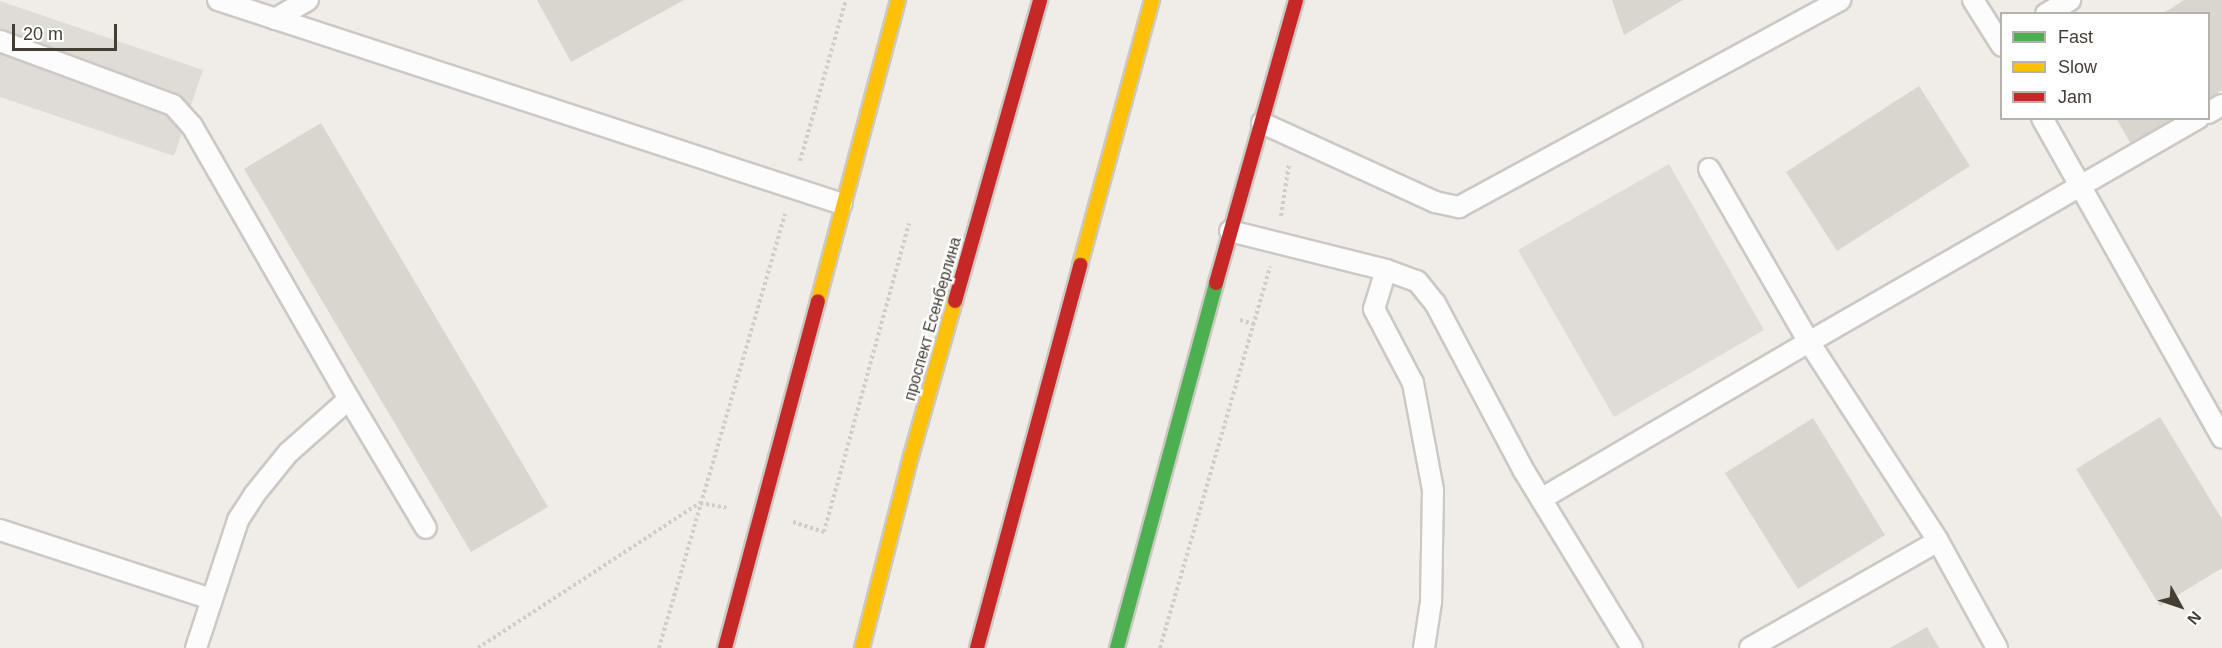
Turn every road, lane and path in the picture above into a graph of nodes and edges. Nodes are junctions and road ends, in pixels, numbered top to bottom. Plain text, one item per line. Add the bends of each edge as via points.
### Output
1 (218, 0) edge
2 (308, 0) edge
3 (846, 0) edge
4 (898, 0) edge
5 (1040, 0) edge
6 (1152, 0) edge
7 (1296, 0) edge
8 (1841, 0) edge
9 (1973, 0) edge
10 (2070, 0) edge
11 (2049, 12) edge
12 (275, 19) junction
13 (0, 41) edge
14 (2000, 41) edge
15 (2043, 120) edge
16 (2195, 120) edge
17 (1262, 123) junction
18 (1293, 137) junction
19 (1709, 169) dead end
20 (2079, 187) junction
21 (792, 188) junction
22 (842, 204) junction
23 (909, 224) dead end
24 (1230, 231) junction
25 (1278, 243) junction
26 (1386, 270) junction
27 (1809, 342) junction
28 (349, 399) junction
29 (2222, 438) edge
30 (1541, 499) junction
31 (700, 503) junction
32 (761, 513) junction
33 (426, 528) dead end
34 (0, 530) edge
35 (1938, 541) junction
36 (211, 599) junction
37 (196, 648) edge
38 (478, 648) edge
39 (659, 648) edge
40 (725, 648) edge
41 (862, 648) edge
42 (977, 648) edge
43 (1117, 648) edge
44 (1160, 648) edge
45 (1424, 648) edge
46 (1632, 648) edge
47 (1750, 648) edge
48 (1997, 648) edge

1 - 12 lane
2 - 12 lane
3 - 21 path
4 - 22 street
5 - 41 street, проспект Есенберлина
6 - 42 street
7 - 17 street
8 - 18 lane via 1459,207 1435,202
9 - 14 lane
10 - 11 lane
12 - 21 lane
13 - 28 lane via 173,105 192,126
15 - 20 lane
16 - 20 lane
17 - 18 lane
17 - 24 street
18 - 25 path
19 - 27 lane
20 - 27 lane
20 - 29 lane
21 - 22 lane
21 - 31 path
22 - 32 street
23 - 32 path via 824,531
24 - 25 lane
24 - 43 street
25 - 26 lane
25 - 44 path
26 - 30 lane via 1417,281 1435,303
26 - 45 lane via 1374,309 1413,383 1433,490 1431,602
27 - 30 lane
27 - 35 lane
28 - 33 lane
28 - 36 lane via 288,453 254,495 238,520
30 - 46 lane
31 - 38 path
31 - 39 path
32 - 40 street
34 - 36 lane
35 - 47 lane
35 - 48 lane
36 - 37 lane

